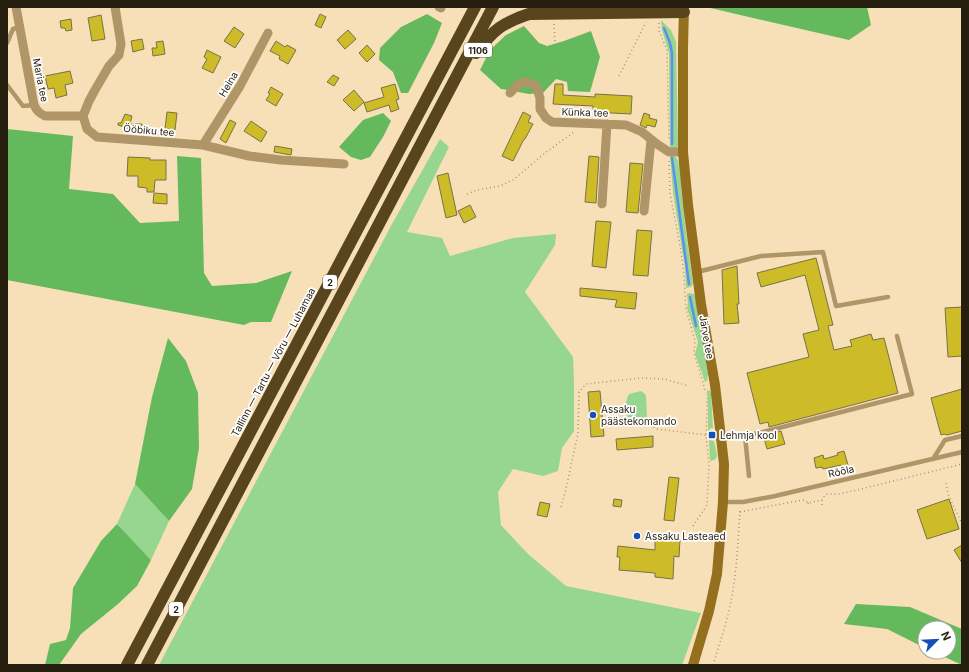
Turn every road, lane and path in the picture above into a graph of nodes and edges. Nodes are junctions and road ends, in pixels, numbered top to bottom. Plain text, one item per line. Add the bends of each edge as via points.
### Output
1 (16, 7) edge
2 (115, 7) edge
3 (426, 7) edge
4 (475, 7) edge
5 (493, 7) edge
6 (684, 9) edge
7 (428, 10) dead end
8 (656, 12) junction
9 (554, 14) junction
10 (20, 27) junction
11 (268, 33) dead end
12 (7, 42) edge
13 (555, 42) dead end
14 (619, 76) dead end
15 (7, 85) edge
16 (451, 88) junction
17 (510, 93) dead end
18 (34, 104) junction
19 (83, 116) junction
20 (585, 124) junction
21 (607, 124) junction
22 (651, 140) junction
23 (203, 145) junction
24 (669, 152) junction
25 (683, 152) junction
26 (344, 164) dead end
27 (467, 194) dead end
28 (602, 204) dead end
29 (644, 211) dead end
30 (697, 272) junction
31 (888, 297) dead end
32 (897, 336) dead end
33 (689, 386) dead end
34 (650, 425) dead end
35 (706, 435) junction
36 (745, 436) junction
37 (962, 436) edge
38 (721, 439) junction
39 (962, 452) edge
40 (933, 459) junction
41 (962, 464) edge
42 (749, 476) dead end
43 (946, 483) dead end
44 (708, 485) junction
45 (713, 485) dead end
46 (822, 500) junction
47 (723, 502) junction
48 (736, 502) junction
49 (808, 503) junction
50 (822, 505) dead end
51 (561, 507) dead end
52 (809, 507) dead end
53 (740, 512) junction
54 (962, 522) edge
55 (693, 526) dead end
56 (127, 665) edge
57 (147, 665) edge
58 (693, 665) edge
59 (713, 665) edge

1 - 10 street, Maria tee
2 - 19 street via 121,44 119,54 95,90
3 - 7 path
4 - 56 highway, Tallinn — Tartu — Võru — Luhamaa / 2
5 - 16 highway, 2
6 - 8 highway, 1106
6 - 25 street, Järve tee
8 - 9 highway, 1106
8 - 14 path via 645,23
8 - 24 path via 659,31 667,50
9 - 13 path
9 - 16 highway, 1106 via 529,14 498,28 485,40
10 - 12 lane via 13,29
10 - 18 street, Maria tee
11 - 23 street, Heina via 240,86
15 - 18 lane via 23,106
16 - 57 highway, 2
17 - 20 street, Künka tee via 518,83 527,81 536,86 540,109 546,118 552,122
18 - 19 street, Maria tee via 36,110 45,116
19 - 23 street, Ööbiku tee via 86,129 97,137
20 - 21 street, Künka tee
20 - 27 path via 513,180
21 - 22 street, Künka tee via 626,125 642,132
21 - 28 street
22 - 24 street, Künka tee
22 - 29 street
23 - 26 street, Ööbiku tee via 248,156
24 - 25 street
24 - 35 path via 670,192 681,251 686,309 695,341 694,353 706,395
25 - 30 street, Järve tee
30 - 31 lane via 762,256 823,252 836,306
30 - 38 street, Järve tee
32 - 36 lane via 912,394
33 - 51 path via 656,378 586,384 579,392 578,433
34 - 35 path via 657,429
35 - 44 path
36 - 38 lane
36 - 42 lane
37 - 40 lane via 945,440
38 - 47 street, Järve tee via 724,464
39 - 40 lane, Rõõla
40 - 48 lane, Rõõla via 775,496
41 - 46 path via 853,491 828,494
43 - 54 path via 948,494
44 - 45 path
44 - 55 path via 707,506
46 - 49 path
46 - 50 path
47 - 48 lane, Rõõla
47 - 58 street, Järve tee via 716,574 709,611
48 - 53 path
49 - 52 path
49 - 53 path via 803,500
53 - 59 path via 732,596

